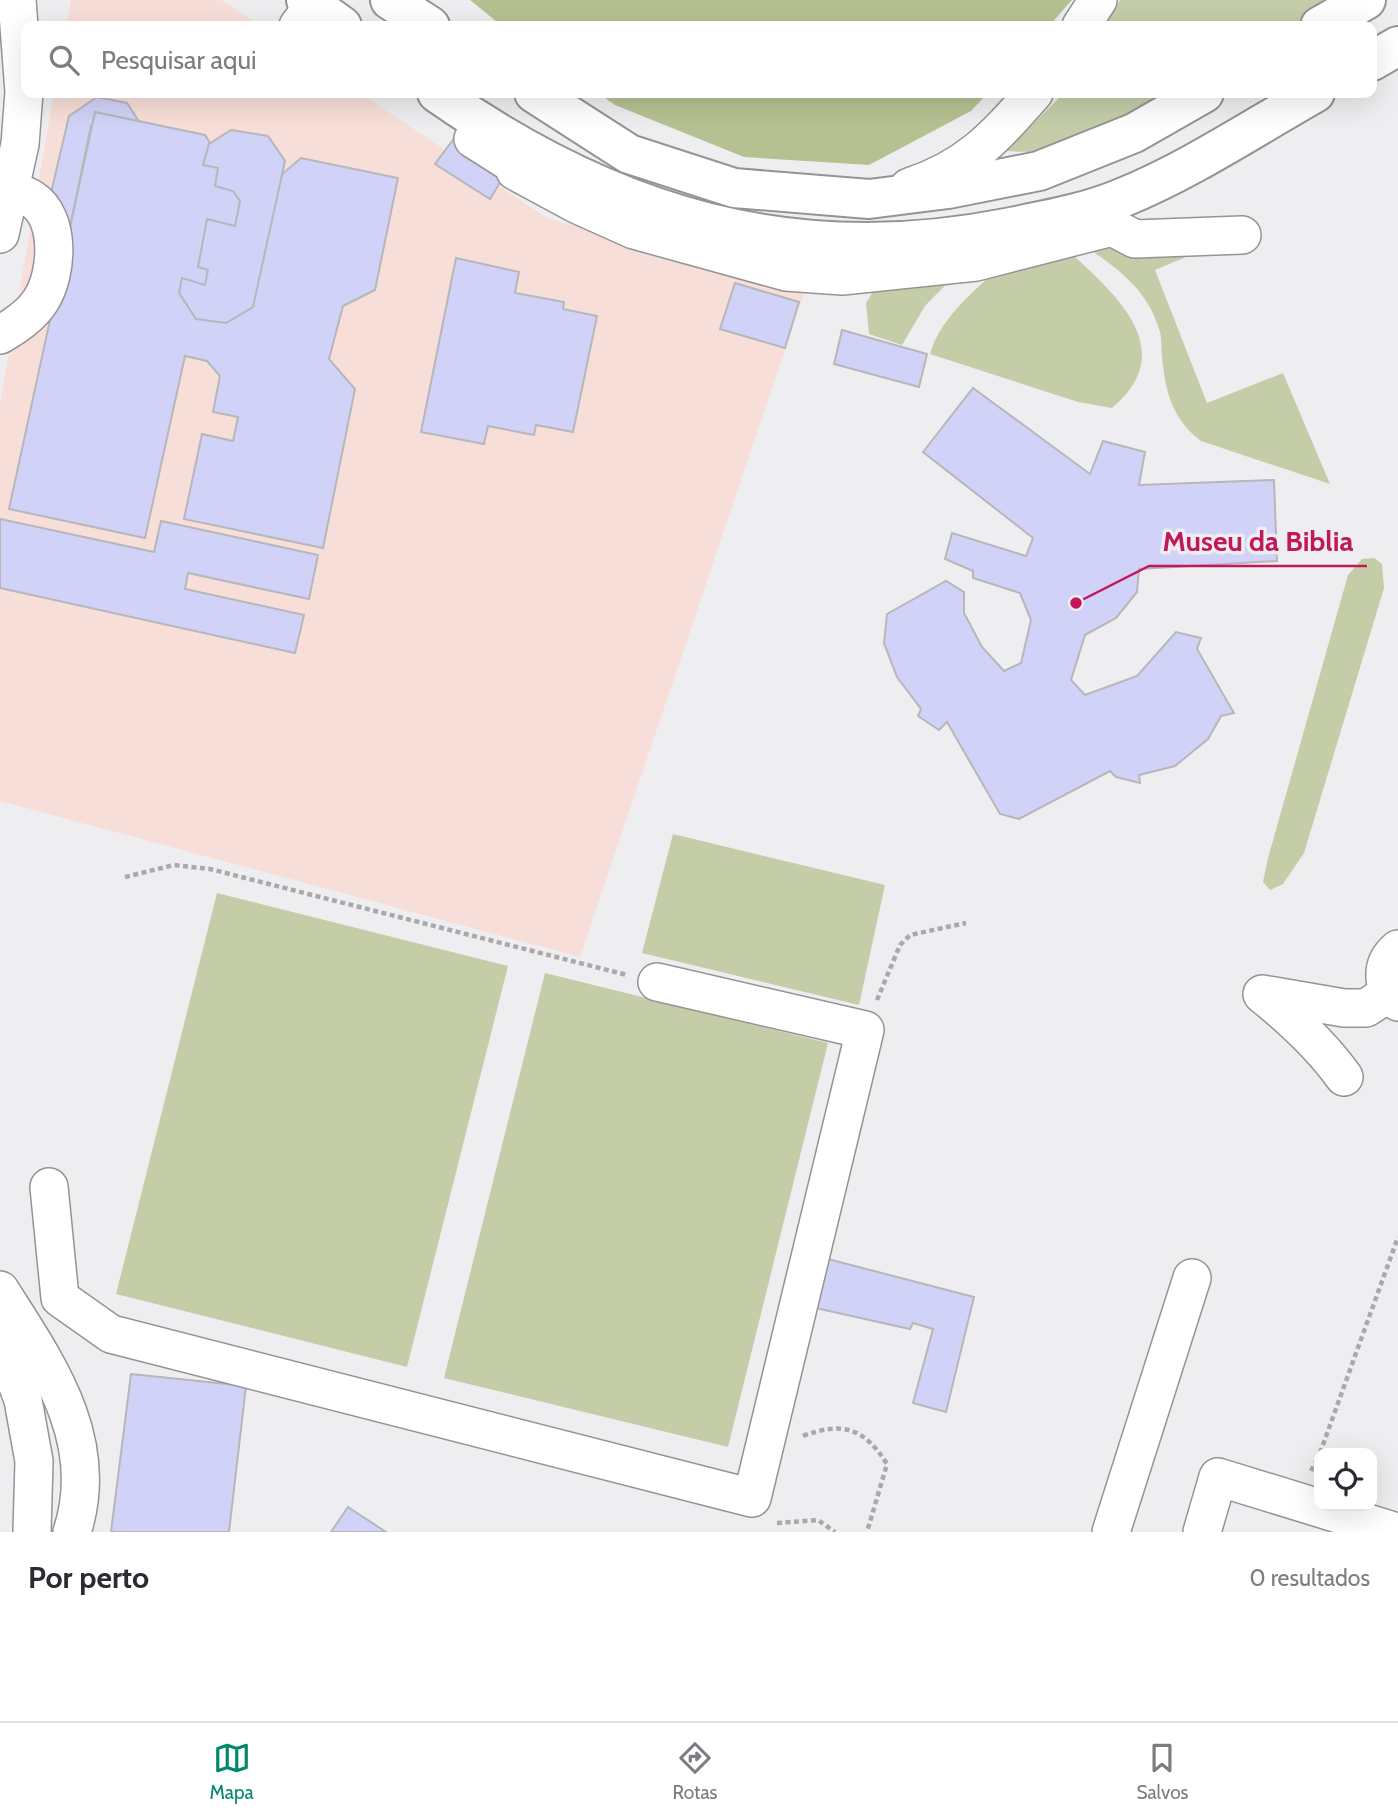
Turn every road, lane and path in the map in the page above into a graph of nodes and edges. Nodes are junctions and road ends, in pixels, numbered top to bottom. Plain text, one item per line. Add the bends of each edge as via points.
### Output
1 (17, 0) edge
2 (390, 0) edge
3 (1098, 0) edge
4 (1366, 0) edge
5 (422, 21) edge
6 (1084, 21) edge
7 (1329, 21) edge
8 (1398, 46) edge
9 (21, 53) edge
10 (1377, 58) edge
11 (0, 65) edge
12 (0, 84) edge
13 (23, 98) edge
14 (444, 98) edge
15 (542, 98) edge
16 (1030, 98) edge
17 (1195, 98) edge
18 (1306, 98) edge
19 (473, 139) dead end
20 (9, 182) edge
21 (869, 199) junction
22 (0, 234) edge
23 (1242, 235) dead end
24 (0, 335) edge
25 (125, 877) dead end
26 (966, 923) dead end
27 (1398, 949) edge
28 (656, 982) joint
29 (1384, 1001) edge
30 (865, 1030) junction
31 (1344, 1077) dead end
32 (49, 1187) dead end
33 (1398, 1237) edge
34 (1192, 1278) dead end
35 (0, 1290) edge
36 (0, 1337) edge
37 (792, 1441) dead end
38 (1322, 1448) edge
39 (772, 1524) dead end
40 (32, 1532) edge
41 (72, 1532) edge
42 (835, 1532) edge
43 (867, 1532) edge
44 (1111, 1532) edge
45 (1202, 1532) edge
46 (1397, 1532) edge

1 - 9 street
2 - 5 main road
3 - 6 street
4 - 7 main road
8 - 10 main road
11 - 12 street
13 - 20 street
14 - 18 main road via 550,164 621,197 765,236 856,243 948,240 1061,217 1122,198
15 - 21 main road via 629,154 734,188
16 - 21 street via 967,162 938,178
17 - 21 main road via 1134,133 1039,171
19 - 23 street via 514,165 515,171 634,230 786,272 842,276 976,262 1112,227 1135,239
20 - 22 street
20 - 24 street via 33,199 50,221 51,271 43,298
25 - 28 path via 174,866 210,869
26 - 30 path via 910,935 900,945
27 - 29 street via 1384,972
28 - 30 street
29 - 31 street via 1344,1009 1262,994 1294,1019
30 - 32 street via 752,1498 111,1334 60,1298
33 - 38 path
34 - 44 street
35 - 41 street via 61,1392 80,1446 81,1488
36 - 40 street via 23,1400 34,1461
37 - 43 path via 825,1428 856,1431 876,1447 887,1464
39 - 42 path via 818,1520
45 - 46 street via 1218,1477

